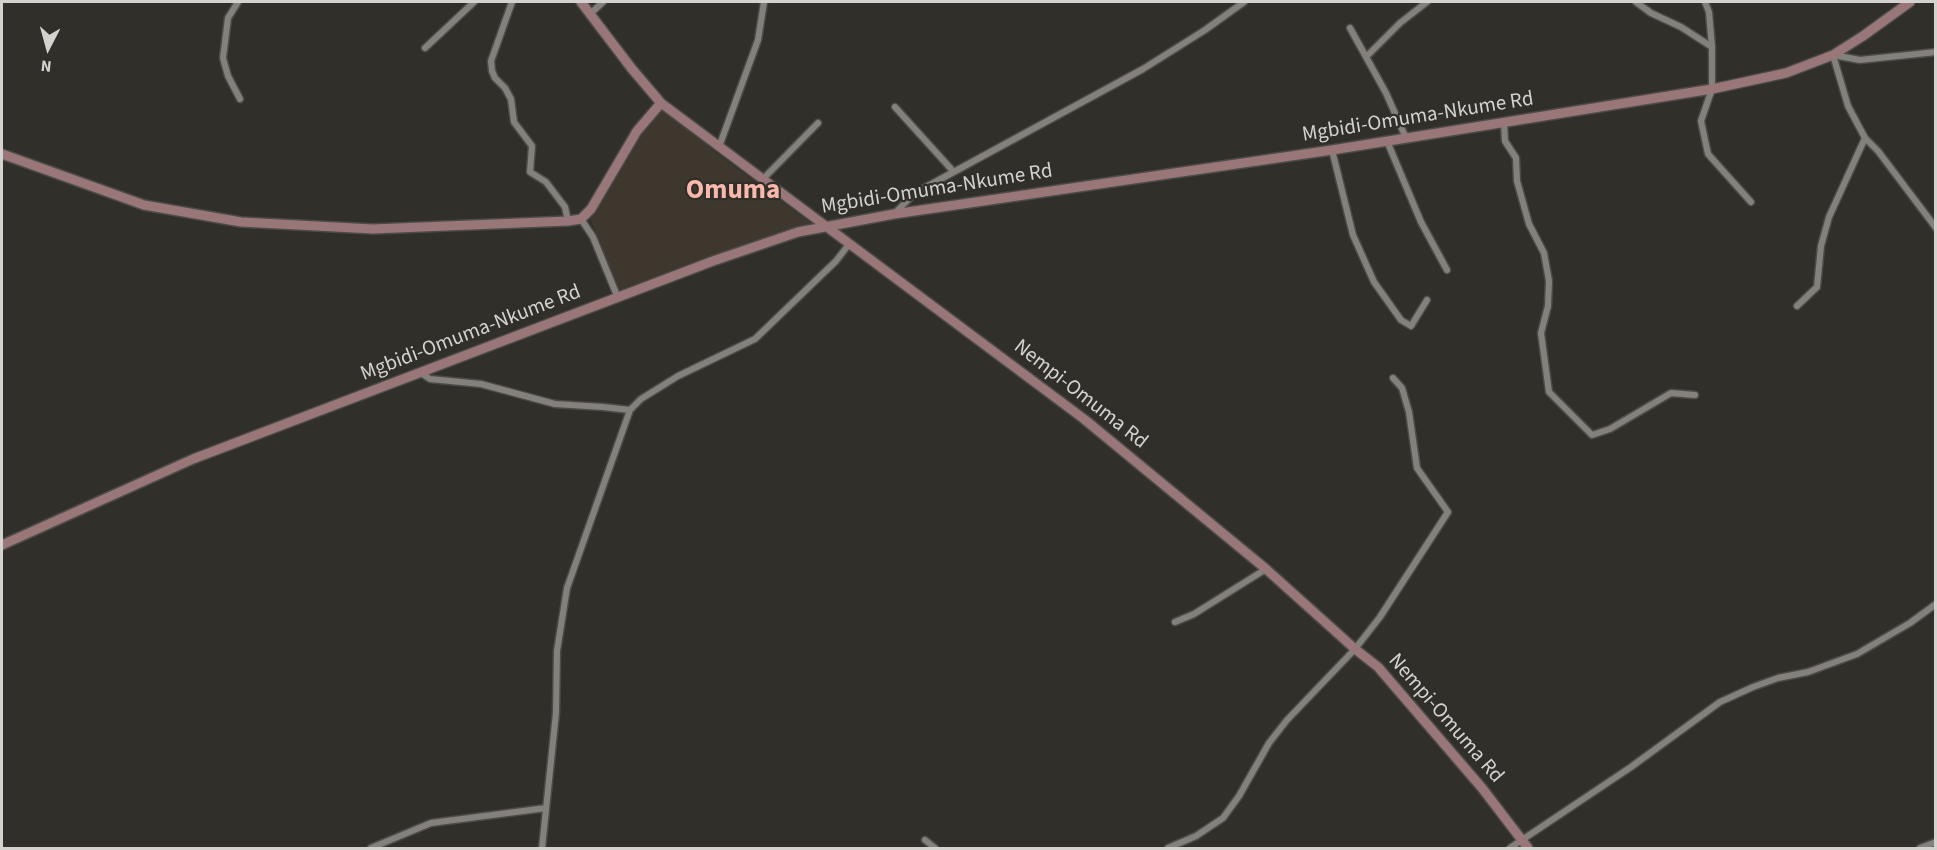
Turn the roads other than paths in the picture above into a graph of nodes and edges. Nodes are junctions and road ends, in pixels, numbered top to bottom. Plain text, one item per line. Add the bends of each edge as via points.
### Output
1 (238, 2) edge
2 (474, 2) edge
3 (512, 2) edge
4 (581, 2) edge
5 (603, 2) edge
6 (764, 2) edge
7 (1244, 2) edge
8 (1427, 2) edge
9 (1636, 2) edge
10 (1705, 2) edge
11 (1910, 2) edge
12 (590, 14) junction
13 (1350, 28) dead end
14 (1712, 47) junction
15 (425, 48) dead end
16 (1935, 52) edge
17 (1833, 55) junction
18 (1366, 57) junction
19 (1712, 89) junction
20 (240, 99) dead end
21 (661, 103) junction
22 (895, 107) dead end
23 (818, 123) dead end
24 (1504, 123) junction
25 (1406, 138) junction
26 (1865, 138) junction
27 (1387, 141) junction
28 (719, 147) junction
29 (1332, 150) junction
30 (2, 154) edge
31 (953, 171) junction
32 (763, 179) junction
33 (1751, 202) dead end
34 (894, 214) junction
35 (581, 219) junction
36 (568, 221) junction
37 (826, 226) junction
38 (1935, 228) edge
39 (850, 243) junction
40 (1447, 270) dead end
41 (618, 298) junction
42 (1427, 300) dead end
43 (1797, 306) dead end
44 (421, 373) junction
45 (1393, 378) dead end
46 (1695, 395) dead end
47 (630, 410) junction
48 (2, 545) edge
49 (1266, 569) junction
50 (1935, 604) edge
51 (1175, 621) dead end
52 (1354, 649) junction
53 (546, 807) junction
54 (926, 840) dead end
55 (1522, 840) junction
56 (1935, 842) edge
57 (371, 849) edge
58 (542, 849) edge
59 (935, 849) edge
60 (1168, 849) edge
61 (1510, 849) edge
62 (1528, 849) edge
63 (1920, 849) edge

1 - 20 street via 228,18 223,58
2 - 15 street
3 - 36 street via 491,61 492,72 511,99 514,122 532,146 530,172 546,182 565,207
4 - 12 street, Nempi-Omuma Rd
5 - 12 street
6 - 28 street via 758,40
7 - 31 street via 1143,69
8 - 18 street
9 - 14 street
10 - 14 street
11 - 17 street, Mgbidi-Omuma-Nkume Rd
12 - 21 street, Nempi-Omuma Rd
13 - 18 street
14 - 19 street
16 - 17 street via 1860,60
17 - 19 street, Mgbidi-Omuma-Nkume Rd via 1786,72
17 - 26 street via 1848,105
18 - 25 street
19 - 24 street, Mgbidi-Omuma-Nkume Rd
19 - 33 street via 1701,121 1708,154
21 - 28 street, Nempi-Omuma Rd
21 - 35 street via 638,131 599,198
22 - 31 street
23 - 32 street
24 - 25 street, Mgbidi-Omuma-Nkume Rd
24 - 46 street via 1505,141 1516,158 1517,181 1529,224 1544,253 1549,281 1541,333 1549,392 1592,435 1610,429 1671,393
25 - 27 street, Mgbidi-Omuma-Nkume Rd
26 - 38 street
26 - 43 street via 1829,217 1821,246 1817,288
27 - 29 street, Mgbidi-Omuma-Nkume Rd
27 - 40 street via 1421,222
28 - 32 street, Nempi-Omuma Rd
29 - 34 street, Mgbidi-Omuma-Nkume Rd
29 - 42 street via 1353,235 1374,282 1401,320 1411,326
30 - 36 street via 144,205 241,222 373,229
31 - 34 street via 915,193
32 - 37 street, Nempi-Omuma Rd
34 - 37 street, Mgbidi-Omuma-Nkume Rd
35 - 36 street
35 - 41 street via 593,237
37 - 39 street, Nempi-Omuma Rd
37 - 41 street, Mgbidi-Omuma-Nkume Rd via 760,244
39 - 47 street via 755,339 678,376
39 - 49 street, Nempi-Omuma Rd via 1084,418
41 - 44 street, Mgbidi-Omuma-Nkume Rd
44 - 47 street via 430,379 481,384 555,404
44 - 48 street, Mgbidi-Omuma-Nkume Rd via 194,459
45 - 52 street via 1402,388 1409,412 1417,468 1448,512 1380,617
47 - 53 street via 567,588 558,645 556,713
49 - 51 street via 1194,614
49 - 52 street, Nempi-Omuma Rd
50 - 55 street via 1857,654 1778,678 1720,702
52 - 55 street, Nempi-Omuma Rd via 1378,667
52 - 60 street via 1269,742 1223,818
53 - 57 street via 431,823
53 - 58 street
54 - 59 street
55 - 61 street
55 - 62 street, Nempi-Omuma Rd
56 - 63 street

